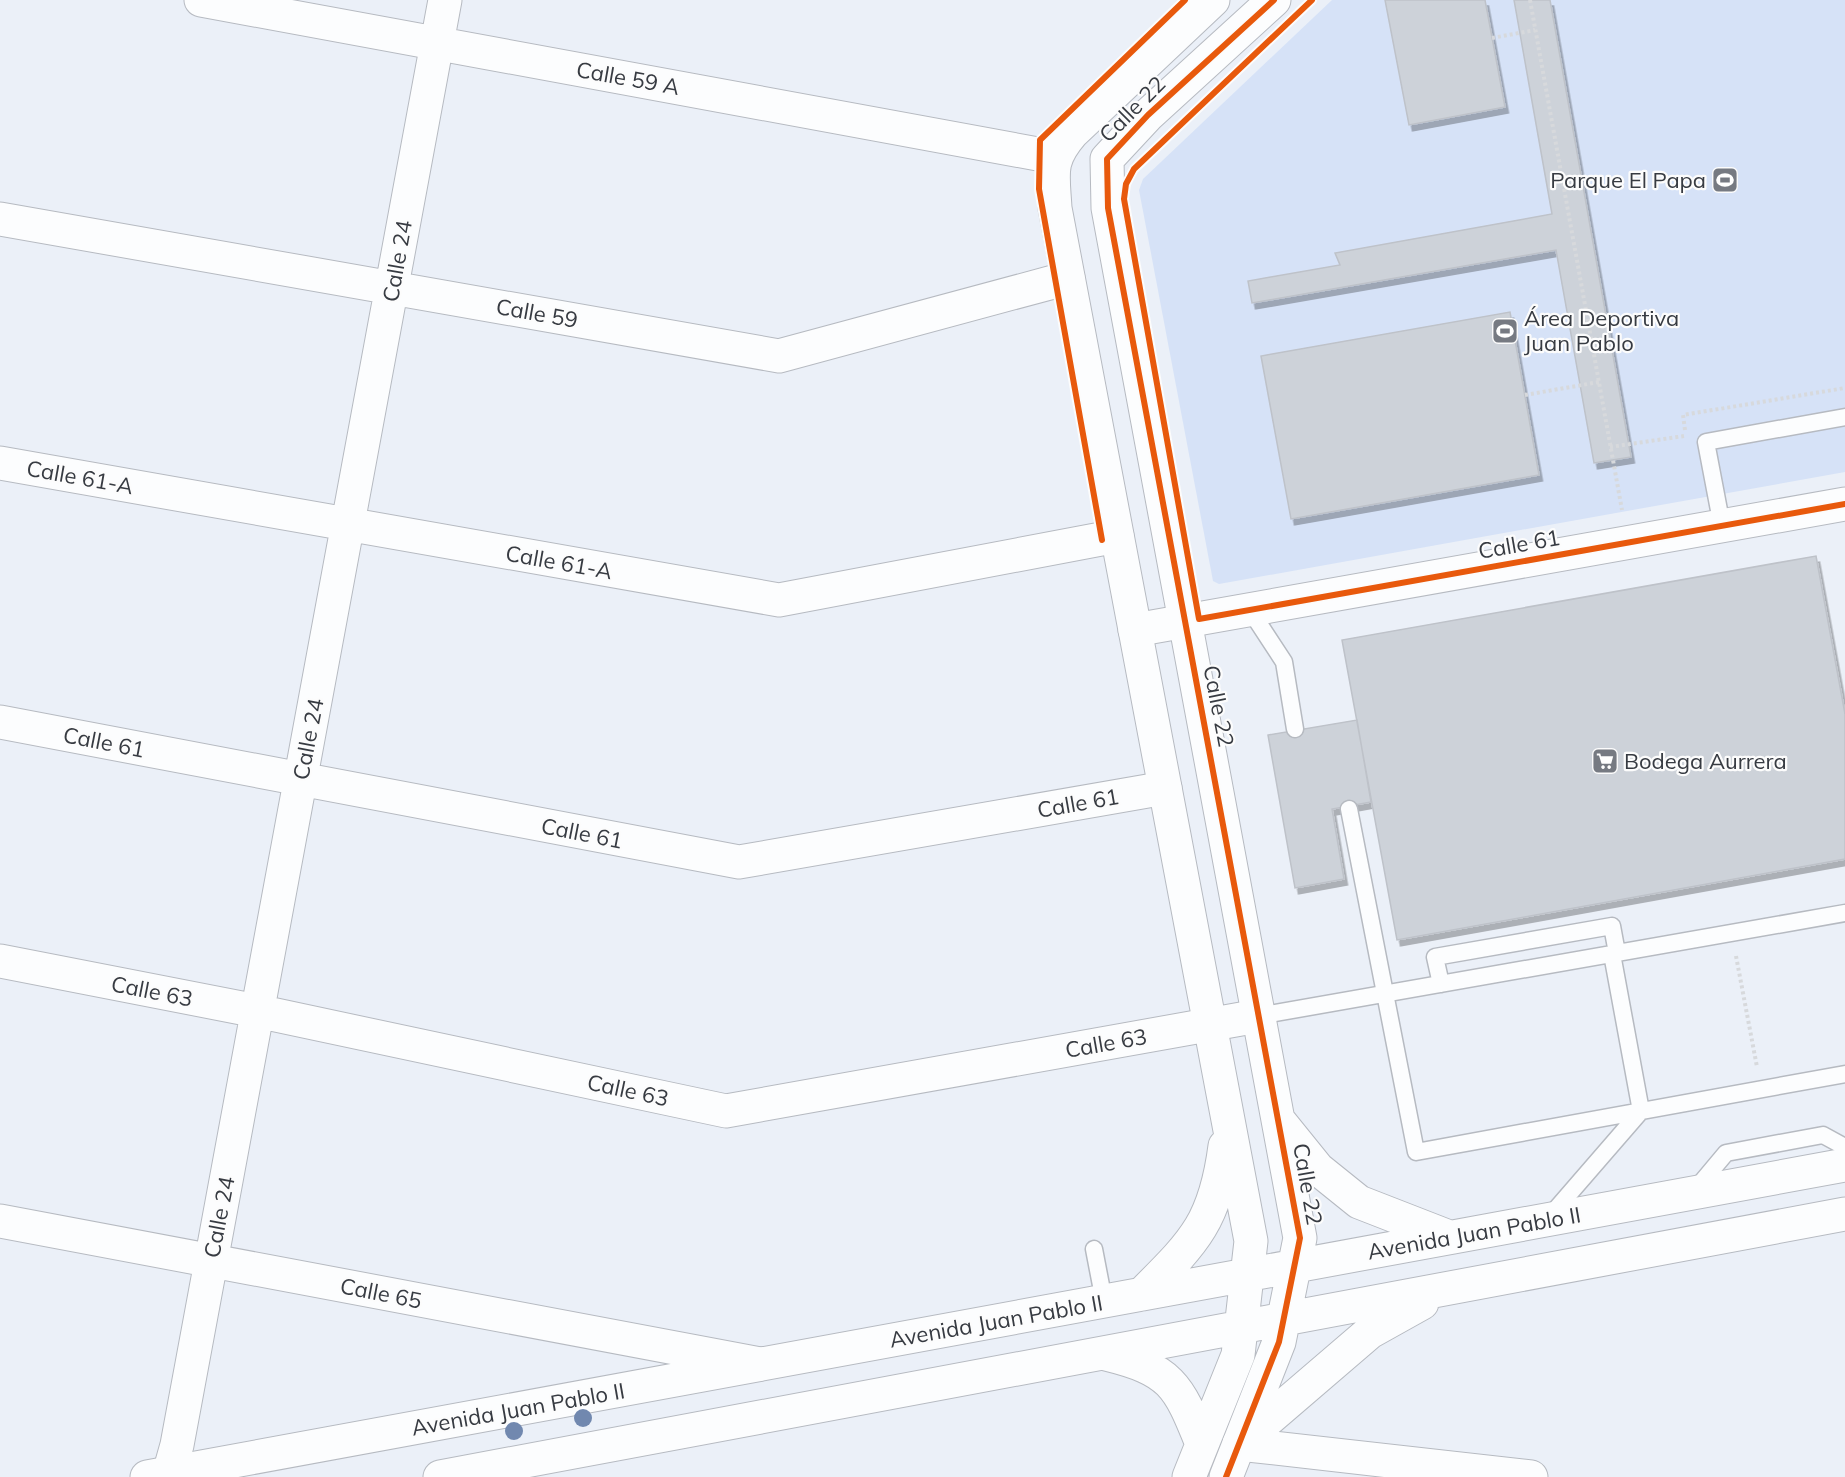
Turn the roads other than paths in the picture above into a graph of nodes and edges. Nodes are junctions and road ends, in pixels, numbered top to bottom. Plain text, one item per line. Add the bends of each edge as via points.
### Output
1 (201, 0) edge
2 (445, 0) edge
3 (1213, 0) edge
4 (1274, 0) edge
5 (437, 43) junction
6 (1054, 157) junction
7 (0, 219) edge
8 (1068, 278) junction
9 (392, 288) junction
10 (1845, 417) edge
11 (0, 463) edge
12 (1845, 504) edge
13 (348, 524) junction
14 (1722, 526) junction
15 (1117, 536) junction
16 (1250, 610) junction
17 (1185, 621) junction
18 (1135, 630) junction
19 (0, 722) edge
20 (1295, 729) dead end
21 (300, 779) junction
22 (1165, 788) junction
23 (1349, 809) dead end
24 (1845, 913) edge
25 (1614, 953) junction
26 (0, 961) edge
27 (1441, 984) junction
28 (1385, 994) junction
29 (257, 1011) junction
30 (1258, 1016) junction
31 (1210, 1025) junction
32 (1845, 1074) edge
33 (1641, 1111) junction
34 (1278, 1119) junction
35 (1229, 1124) junction
36 (1845, 1147) edge
37 (1845, 1165) edge
38 (1692, 1193) junction
39 (1845, 1214) edge
40 (1547, 1220) junction
41 (0, 1221) edge
42 (1450, 1237) junction
43 (1094, 1249) dead end
44 (211, 1261) junction
45 (1294, 1266) junction
46 (1248, 1275) junction
47 (1453, 1287) junction
48 (1142, 1294) junction
49 (1104, 1301) junction
50 (1283, 1319) junction
51 (1242, 1327) junction
52 (1101, 1353) junction
53 (762, 1364) junction
54 (1202, 1444) junction
55 (1239, 1444) junction
56 (161, 1476) edge
57 (440, 1477) edge
58 (1189, 1477) edge
59 (1226, 1477) edge
60 (1531, 1477) edge

1 - 5 street, Calle 59 A
2 - 5 street, Calle 24
3 - 6 street, Calle 22 via 1072,133
4 - 17 street, Calle 22 via 1148,115 1107,159 1108,208
5 - 6 street, Calle 59 A
5 - 9 street, Calle 24
6 - 8 street via 1055,208
7 - 9 street, Calle 59
8 - 9 street, Calle 59 via 779,356
8 - 15 street
9 - 13 street, Calle 24
10 - 14 lane via 1706,442
11 - 13 street, Calle 61-A
12 - 14 street, Calle 61
13 - 15 street, Calle 61-A via 779,600
13 - 21 street, Calle 24
14 - 16 street, Calle 61
15 - 18 street
16 - 17 street, Calle 61
16 - 20 lane via 1284,662
17 - 18 street, Calle 61
17 - 30 street, Calle 22
18 - 22 street
19 - 21 street, Calle 61
21 - 22 street, Calle 61 via 739,862
21 - 29 street, Calle 24
22 - 31 street
23 - 28 lane
24 - 25 lane
25 - 27 lane
25 - 27 lane via 1612,926 1447,955 1436,957
25 - 33 lane
26 - 29 street, Calle 63
27 - 28 lane
28 - 30 lane
28 - 33 lane via 1416,1152
29 - 31 street, Calle 63 via 726,1111
29 - 44 street, Calle 24
30 - 31 street, Calle 63
30 - 34 street, Calle 22
31 - 35 street
32 - 33 lane
33 - 40 lane
34 - 42 street via 1318,1169 1359,1202
34 - 45 street, Calle 22 via 1300,1238
35 - 46 street via 1251,1241
35 - 48 street via 1222,1171 1208,1218 1184,1252
36 - 38 lane via 1823,1135 1726,1153
37 - 38 street, Avenida Juan Pablo II
38 - 40 street, Avenida Juan Pablo II
39 - 47 street
40 - 42 street, Avenida Juan Pablo II
41 - 44 street, Calle 65
42 - 45 street, Avenida Juan Pablo II
43 - 49 lane
44 - 53 street, Calle 65
44 - 56 street, Calle 24 via 177,1445
45 - 46 street, Avenida Juan Pablo II
45 - 50 street, Calle 22
46 - 48 street, Avenida Juan Pablo II
46 - 51 street
47 - 50 street
47 - 55 street via 1376,1328
48 - 49 street, Avenida Juan Pablo II
49 - 53 street, Avenida Juan Pablo II
50 - 51 street
50 - 55 street, Calle 22 via 1279,1342
51 - 52 street
51 - 54 street via 1238,1355
52 - 54 street via 1139,1362 1171,1383 1186,1403
52 - 57 street
53 - 56 street, Avenida Juan Pablo II
54 - 58 street
55 - 59 street, Calle 22
55 - 60 street

